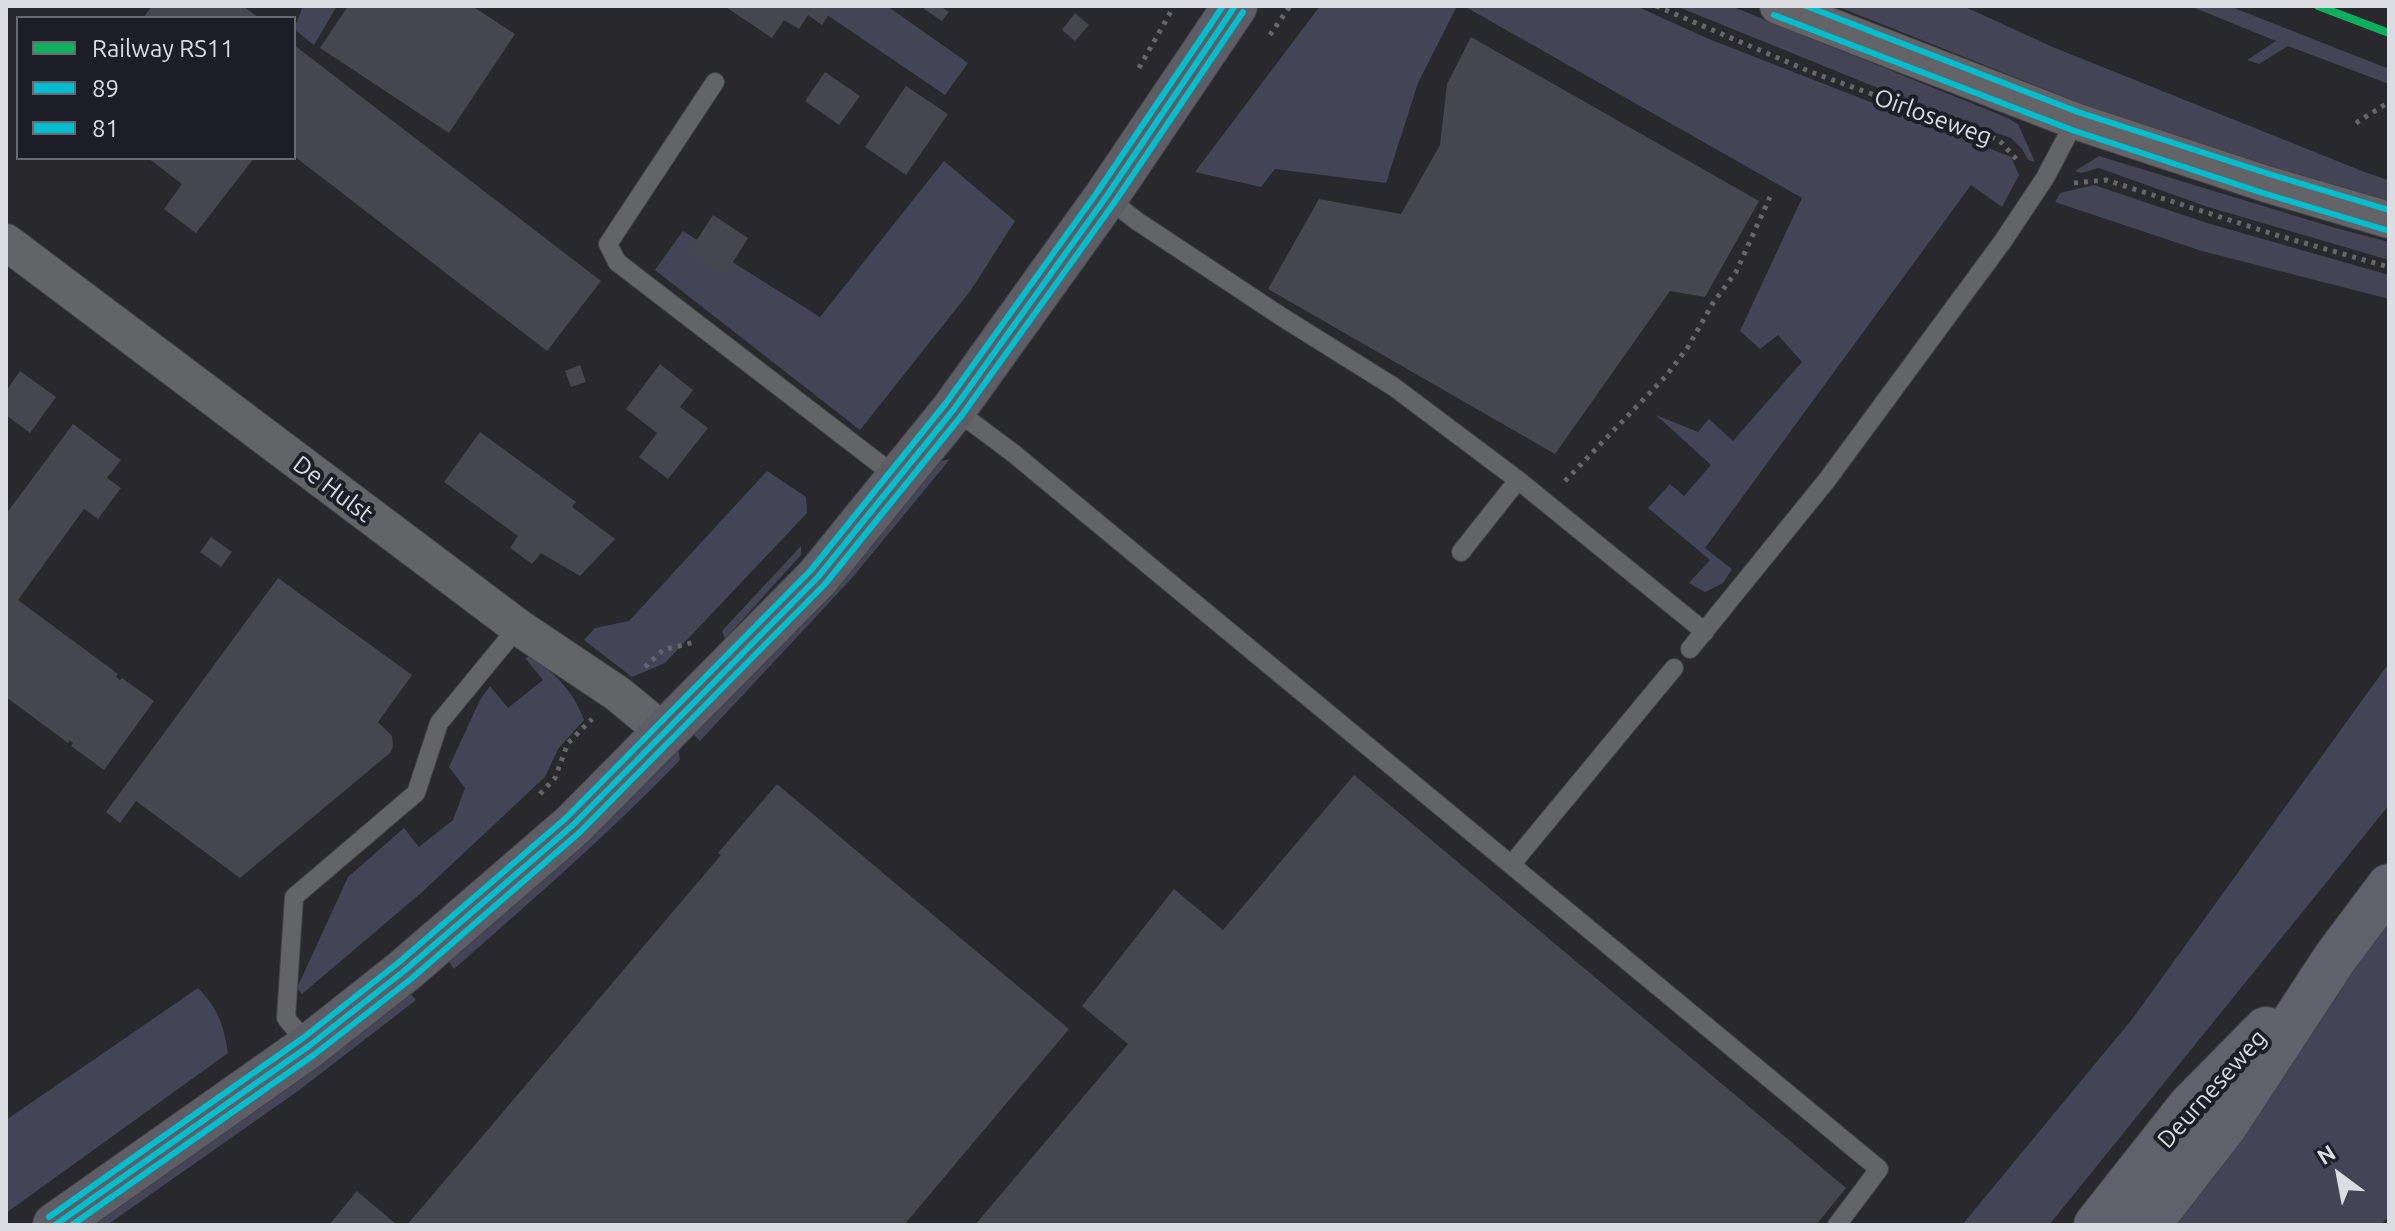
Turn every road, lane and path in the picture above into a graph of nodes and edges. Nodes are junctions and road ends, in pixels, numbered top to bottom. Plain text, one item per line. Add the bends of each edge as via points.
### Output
1 (1235, 6) edge
2 (1656, 6) edge
3 (1778, 6) edge
4 (715, 82) dead end
5 (2389, 102) edge
6 (2075, 121) junction
7 (2356, 123) dead end
8 (2045, 178) junction
9 (1106, 197) junction
10 (1770, 197) dead end
11 (2389, 220) edge
12 (6, 242) edge
13 (2389, 267) edge
14 (954, 409) junction
15 (898, 478) junction
16 (1518, 480) junction
17 (1544, 502) junction
18 (1461, 552) dead end
19 (518, 627) junction
20 (1705, 632) junction
21 (1690, 649) dead end
22 (1674, 668) dead end
23 (664, 732) junction
24 (1511, 865) junction
25 (2389, 886) edge
26 (2335, 958) junction
27 (309, 1046) junction
28 (55, 1225) edge
29 (1837, 1225) edge
30 (2096, 1225) edge
31 (2148, 1225) edge

1 - 9 street
2 - 8 path, Oirloseweg via 1811,72 1999,140 2028,175
3 - 6 street, Oirloseweg
4 - 15 lane via 608,244 617,262
5 - 7 path
6 - 8 lane
6 - 11 street, Oirloseweg
8 - 13 path via 2070,183 2106,180
8 - 20 lane via 1827,480
9 - 14 street
9 - 16 lane via 1244,293 1394,387
10 - 17 path via 1736,272 1688,347
12 - 19 street, De Hulst
14 - 15 street
14 - 24 lane
15 - 23 street via 818,577
16 - 17 lane
16 - 18 lane
17 - 20 lane
19 - 23 street, De Hulst
19 - 27 lane via 439,723 416,793 294,897 286,1018
20 - 21 lane
22 - 24 lane
23 - 27 street via 573,825
24 - 29 lane via 1879,1169
25 - 26 main road, Deurneseweg
26 - 30 main road, Deurneseweg via 2190,1106
26 - 31 main road, Deurneseweg via 2225,1126
27 - 28 street

